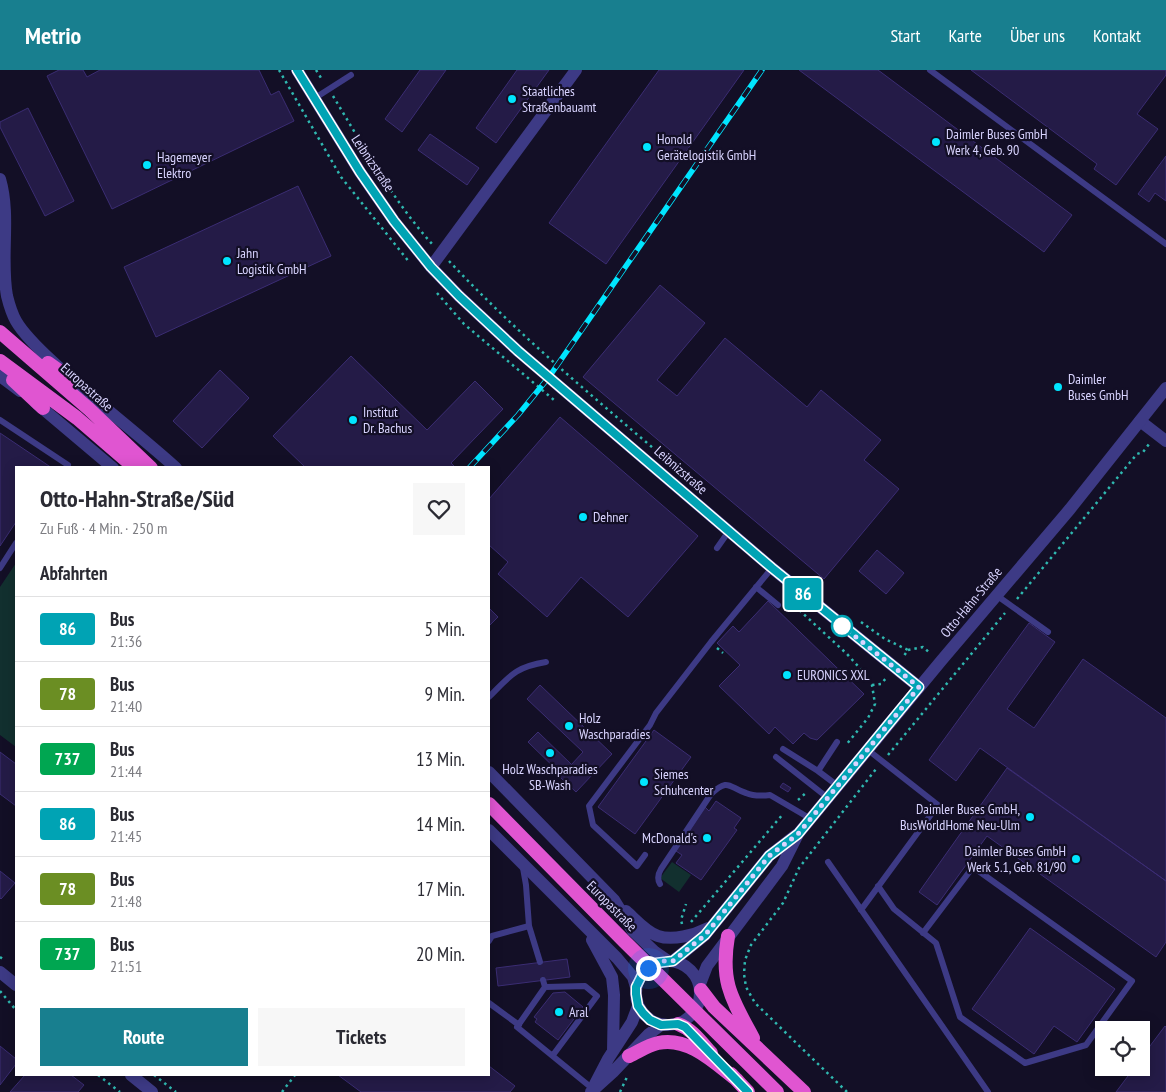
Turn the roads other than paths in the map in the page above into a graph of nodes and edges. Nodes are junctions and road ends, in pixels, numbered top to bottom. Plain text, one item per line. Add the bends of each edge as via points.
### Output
1 (297, 70) edge
2 (576, 70) edge
3 (930, 70) edge
4 (351, 75) dead end
5 (315, 98) junction
6 (0, 179) edge
7 (1166, 244) edge
8 (431, 267) junction
9 (0, 330) edge
10 (0, 361) edge
11 (0, 368) edge
12 (0, 376) edge
13 (72, 380) junction
14 (1166, 388) edge
15 (43, 408) junction
16 (0, 420) edge
17 (1140, 421) junction
18 (1162, 437) edge
19 (67, 466) edge
20 (111, 466) edge
21 (133, 466) edge
22 (149, 466) edge
23 (174, 466) edge
24 (729, 531) junction
25 (15, 545) edge
26 (717, 548) dead end
27 (0, 568) edge
28 (772, 568) junction
29 (756, 587) junction
30 (996, 595) junction
31 (778, 605) dead end
32 (1048, 632) dead end
33 (546, 662) dead end
34 (919, 687) junction
35 (490, 696) edge
36 (656, 713) junction
37 (662, 717) dead end
38 (837, 742) dead end
39 (783, 749) dead end
40 (868, 750) junction
41 (776, 757) dead end
42 (818, 771) junction
43 (490, 773) edge
44 (838, 786) junction
45 (828, 798) junction
46 (490, 805) edge
47 (811, 819) junction
48 (490, 831) edge
49 (798, 834) junction
50 (646, 855) dead end
51 (828, 862) dead end
52 (522, 864) junction
53 (660, 884) dead end
54 (878, 886) junction
55 (614, 900) junction
56 (861, 910) junction
57 (529, 926) junction
58 (713, 926) junction
59 (586, 929) junction
60 (923, 933) junction
61 (728, 936) junction
62 (490, 939) edge
63 (670, 961) junction
64 (540, 962) dead end
65 (0, 972) edge
66 (15, 984) edge
67 (636, 987) junction
68 (700, 987) junction
69 (490, 1004) edge
70 (638, 1006) junction
71 (519, 1024) junction
72 (678, 1024) junction
73 (661, 1025) junction
74 (758, 1048) junction
75 (614, 1051) junction
76 (554, 1055) junction
77 (629, 1056) junction
78 (132, 1076) edge
79 (736, 1080) junction
80 (592, 1090) edge
81 (152, 1092) edge
82 (748, 1092) edge
83 (777, 1092) edge
84 (804, 1092) edge
85 (988, 1092) edge

1 - 5 street, Leibnizstraße
2 - 8 street
3 - 7 lane
4 - 5 lane
5 - 8 street, Leibnizstraße via 360,172
6 - 13 street, Europastraße via 5,195 4,276 7,298 16,322
8 - 24 street, Leibnizstraße via 518,351
9 - 13 highway
9 - 22 highway, Europastraße
10 - 21 highway via 78,418
11 - 15 highway
12 - 15 street
13 - 23 street, Europastraße
14 - 17 street, Otto-Hahn-Straße
15 - 20 street
16 - 19 lane
17 - 18 street
17 - 30 street, Otto-Hahn-Straße
24 - 26 lane
24 - 28 street, Leibnizstraße
25 - 27 lane
28 - 29 lane
28 - 34 street, Leibnizstraße
29 - 31 lane
29 - 36 lane
30 - 32 lane
30 - 34 street, Otto-Hahn-Straße
33 - 35 lane via 517,670
34 - 40 street, Otto-Hahn-Straße
36 - 37 lane
36 - 50 lane via 589,806 593,825 637,866
38 - 42 lane
39 - 42 lane
40 - 44 street, Otto-Hahn-Straße
40 - 54 lane via 938,805
41 - 45 lane
42 - 44 lane
43 - 55 street, Europastraße
44 - 45 street, Otto-Hahn-Straße
45 - 47 street, Otto-Hahn-Straße
46 - 83 highway, Europastraße, bridge
47 - 49 street, Otto-Hahn-Straße
47 - 53 lane via 770,795 744,793 733,786 719,786 660,869
48 - 52 street
49 - 58 street, Otto-Hahn-Straße via 769,856
49 - 61 street, Otto-Hahn-Straße via 782,866
51 - 56 lane
52 - 57 lane
52 - 59 street
54 - 56 lane
54 - 60 lane via 894,909
55 - 58 street via 656,936 686,936
55 - 63 street, Europastraße via 633,931 654,952
56 - 85 lane
57 - 62 lane
57 - 64 lane
58 - 63 street, Otto-Hahn-Straße via 698,943
59 - 67 street via 628,971
59 - 75 street via 612,977
60 - 60 lane via 936,944 960,1017 1025,1063 1086,1045 1132,981 973,867
61 - 68 street, Otto-Hahn-Straße via 707,966
61 - 74 highway via 725,961 730,995
63 - 67 street via 648,968
63 - 68 street via 680,962 691,969
65 - 66 street
67 - 70 street
68 - 72 street via 700,1002 694,1013
68 - 74 highway via 714,1007
69 - 71 lane
70 - 73 street via 650,1020
70 - 75 street
71 - 76 lane via 517,1027
71 - 76 lane via 544,984 586,986 597,996
72 - 73 street
72 - 79 highway via 692,1032
73 - 77 street
74 - 84 highway
75 - 80 street
76 - 80 lane
77 - 79 highway via 657,1043 684,1045 698,1050
77 - 80 street
78 - 81 street
79 - 82 highway

